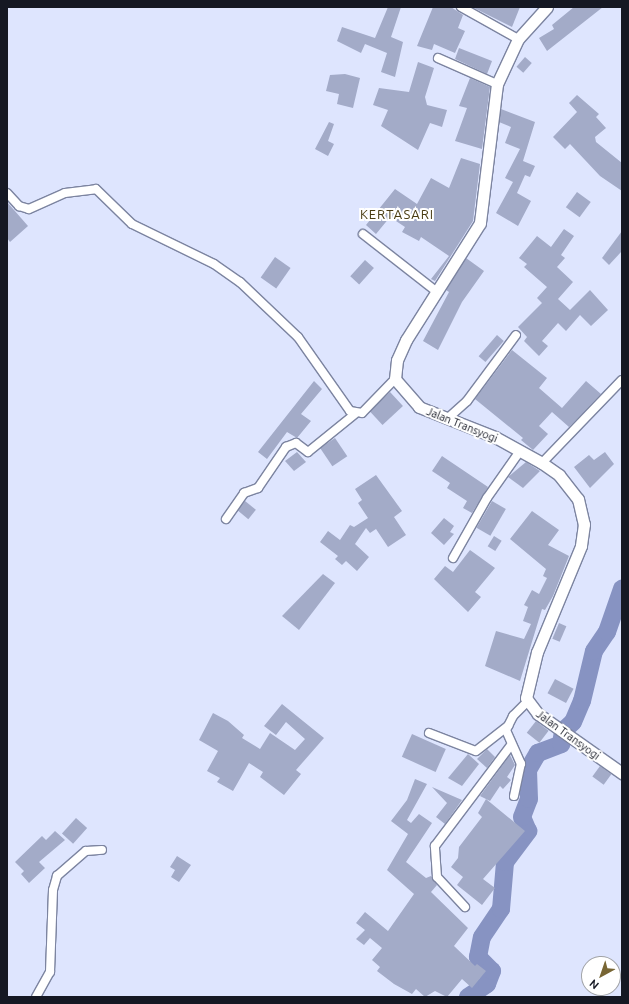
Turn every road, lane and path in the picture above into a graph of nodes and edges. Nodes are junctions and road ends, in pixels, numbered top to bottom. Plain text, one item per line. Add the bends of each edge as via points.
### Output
1 (461, 7) edge
2 (547, 7) edge
3 (518, 39) junction
4 (438, 58) dead end
5 (497, 84) junction
6 (7, 192) edge
7 (363, 234) dead end
8 (436, 292) junction
9 (516, 335) dead end
10 (395, 379) junction
11 (622, 380) edge
12 (355, 414) junction
13 (447, 419) junction
14 (520, 451) junction
15 (542, 463) junction
16 (226, 519) dead end
17 (453, 558) dead end
18 (527, 702) junction
19 (508, 726) junction
20 (429, 734) dead end
21 (512, 745) junction
22 (622, 773) edge
23 (514, 796) dead end
24 (102, 850) dead end
25 (465, 907) dead end
26 (36, 997) edge

1 - 3 street
2 - 3 main road
3 - 5 main road
4 - 5 street
5 - 8 main road via 484,212 466,249
6 - 12 street via 19,206 29,209 65,193 96,189 132,224 214,264 240,282 298,337 332,382 342,403
7 - 8 street
8 - 10 main road via 401,350
9 - 13 street via 467,401
10 - 12 street via 366,410
10 - 13 main road, Jalan Transyogi via 419,407
11 - 15 street
12 - 16 street via 308,452 296,443 286,447 258,488 244,493
13 - 14 main road, Jalan Transyogi via 495,437
14 - 15 main road, Jalan Transyogi
14 - 17 street via 487,498
15 - 18 main road, Jalan Transyogi via 571,487 582,512 584,534 573,570 537,652
18 - 19 street
18 - 22 main road, Jalan Transyogi
19 - 20 street via 476,751
19 - 21 street via 506,736
21 - 23 street via 521,764
21 - 25 street via 435,846 437,877
24 - 26 street via 86,851 57,876 53,890 50,972

